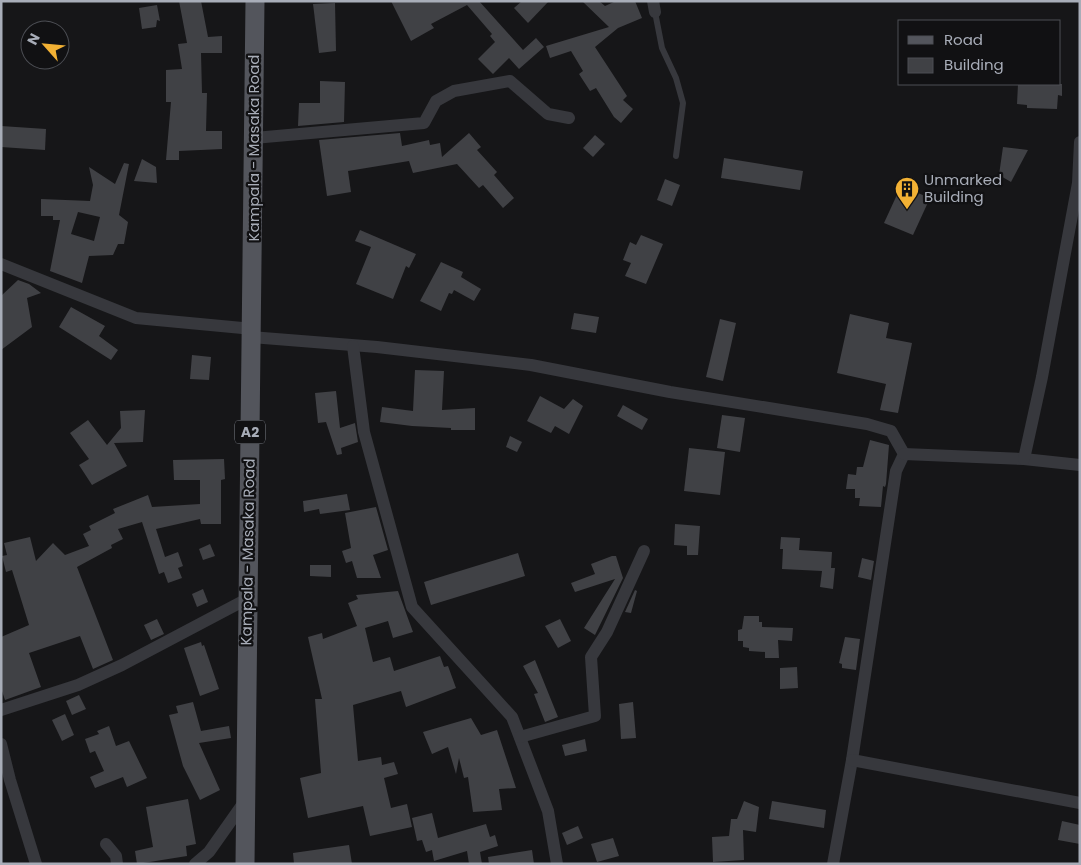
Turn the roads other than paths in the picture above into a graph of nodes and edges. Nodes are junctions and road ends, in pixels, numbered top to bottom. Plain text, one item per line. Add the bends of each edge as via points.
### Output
1 (255, 1) edge
2 (654, 7) edge
3 (569, 118) dead end
4 (253, 138) junction
5 (1080, 142) edge
6 (676, 156) dead end
7 (1079, 183) edge
8 (1, 264) edge
9 (252, 333) junction
10 (353, 346) junction
11 (904, 454) junction
12 (1024, 459) junction
13 (1080, 464) edge
14 (644, 551) dead end
15 (247, 599) junction
16 (1, 710) edge
17 (520, 738) junction
18 (1, 744) edge
19 (852, 760) junction
20 (246, 801) junction
21 (1080, 803) edge
22 (106, 844) dead end
23 (36, 864) edge
24 (117, 864) edge
25 (195, 864) edge
26 (245, 864) edge
27 (557, 864) edge
28 (833, 864) edge

1 - 4 main road, Kampala - Masaka Road / A2
2 - 6 lane via 662,48 683,103
3 - 4 street via 548,114 510,81 454,91 436,101 424,123
4 - 9 main road, Kampala - Masaka Road / A2
5 - 7 street
7 - 12 street
8 - 9 street via 136,318
9 - 10 street
9 - 15 main road, Kampala - Masaka Road / A2
10 - 11 street via 378,346 531,365 866,424 891,431
10 - 17 street via 364,432 412,607 512,717
11 - 12 street
11 - 19 street via 896,471
12 - 13 street
14 - 17 street via 607,632 591,657 595,716
15 - 16 street via 78,685
15 - 20 main road, Kampala - Masaka Road / A2
17 - 27 street via 548,811
18 - 23 street
19 - 21 street
19 - 28 street
20 - 25 street via 208,852
20 - 26 main road, Kampala - Masaka Road / A2
22 - 24 street via 116,856

